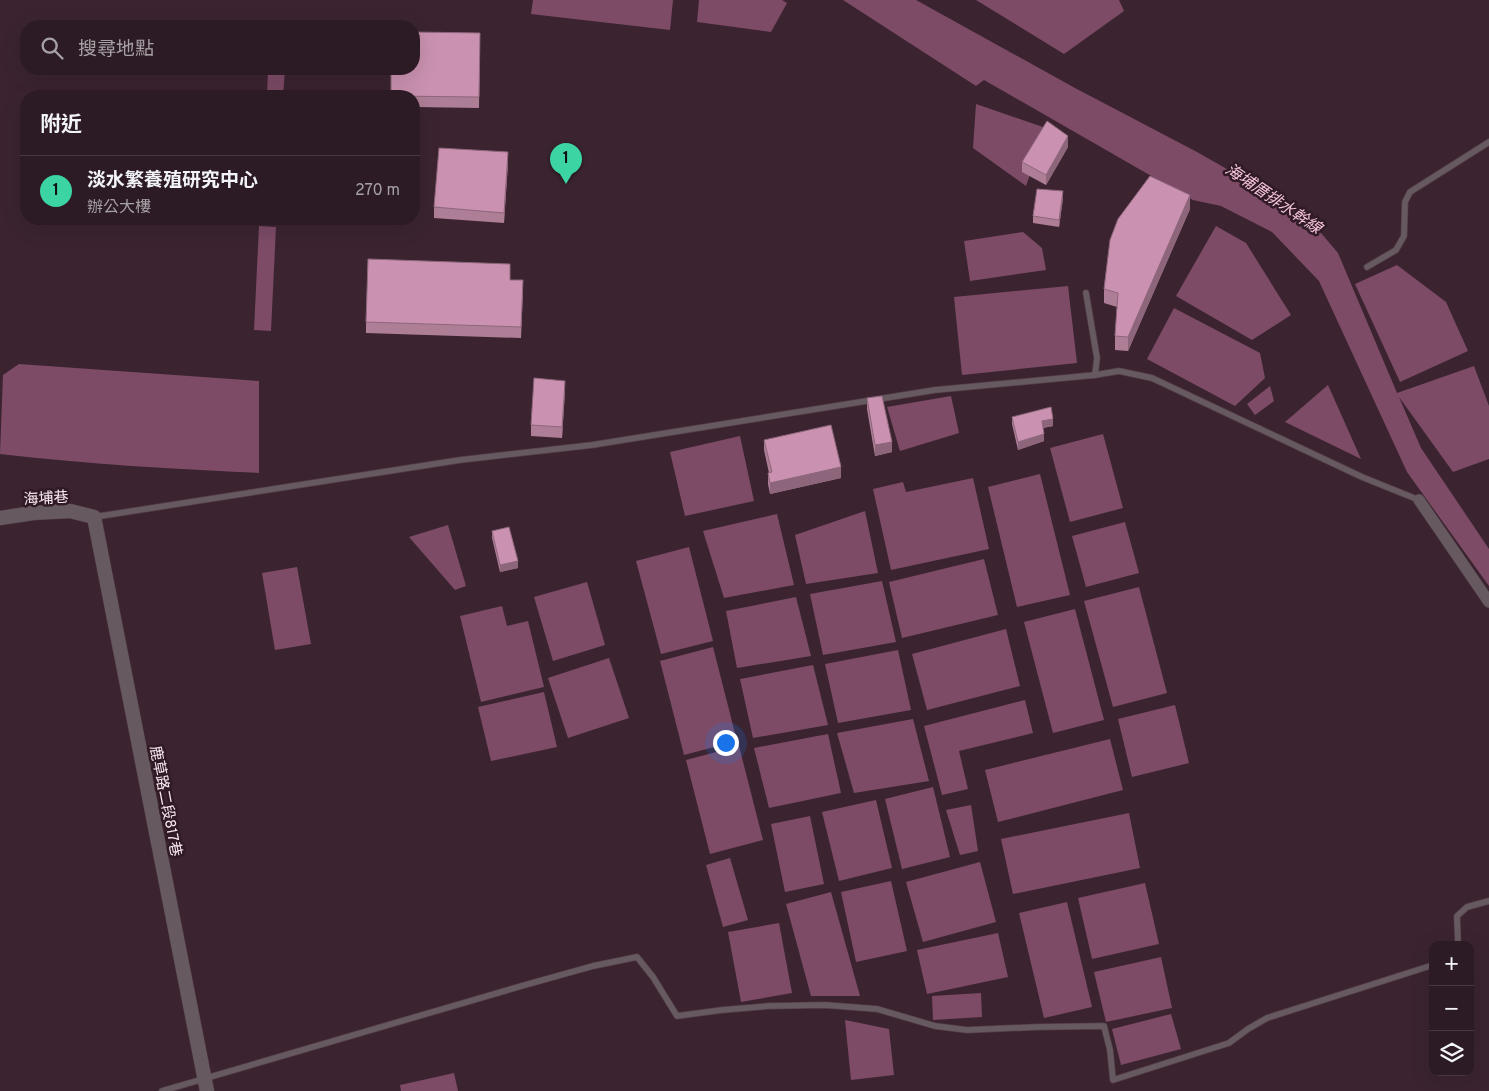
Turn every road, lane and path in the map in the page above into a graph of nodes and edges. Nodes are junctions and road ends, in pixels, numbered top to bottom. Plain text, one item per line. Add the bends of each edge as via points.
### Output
1 (1489, 142) edge
2 (1367, 267) dead end
3 (1086, 293) dead end
4 (1095, 375) junction
5 (1419, 500) joint
6 (94, 516) junction
7 (0, 518) edge
8 (1489, 602) edge
9 (1489, 901) edge
10 (1458, 941) edge
11 (1429, 966) edge
12 (206, 1084) edge
13 (162, 1091) edge

1 - 2 lane via 1410,192 1405,202 1404,236 1396,250
3 - 4 lane via 1097,358
4 - 5 lane via 1119,371 1152,378 1362,477
4 - 6 lane via 934,390 592,445 460,460
5 - 8 street
6 - 7 street, 海埔巷 via 70,511
6 - 12 street, 鹿草路二段817巷
9 - 10 lane via 1467,907 1457,916
11 - 12 lane via 1267,1018 1229,1043 1113,1080 1104,1026 967,1030 935,1026 877,1009 825,1005 769,1006 677,1016 637,957 592,966
12 - 13 lane

